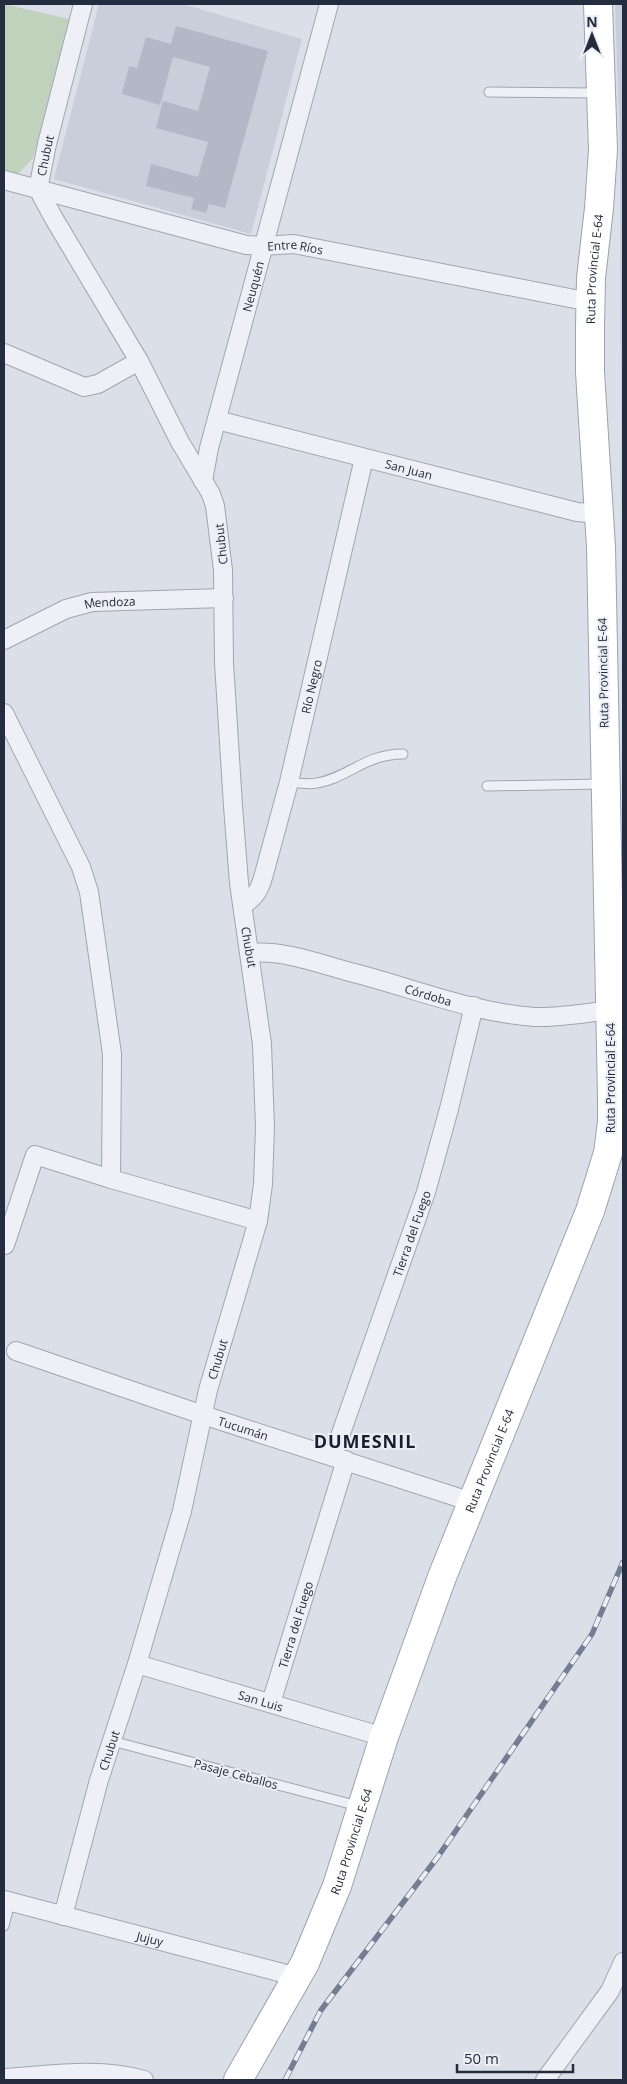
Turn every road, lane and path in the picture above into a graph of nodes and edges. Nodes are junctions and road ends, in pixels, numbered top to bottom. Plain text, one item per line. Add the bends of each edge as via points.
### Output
1 (83, 4) edge
2 (329, 4) edge
3 (596, 4) edge
4 (489, 92) dead end
5 (601, 93) junction
6 (4, 180) edge
7 (38, 189) junction
8 (263, 246) junction
9 (590, 302) junction
10 (4, 353) edge
11 (139, 360) junction
12 (217, 420) junction
13 (364, 458) junction
14 (203, 481) junction
15 (599, 514) junction
16 (224, 598) junction
17 (4, 640) edge
18 (4, 713) edge
19 (403, 754) dead end
20 (289, 782) junction
21 (605, 784) junction
22 (487, 786) dead end
23 (243, 905) junction
24 (250, 953) junction
25 (474, 1006) junction
26 (610, 1010) junction
27 (111, 1179) junction
28 (258, 1221) junction
29 (5, 1246) dead end
30 (16, 1351) dead end
31 (203, 1415) junction
32 (340, 1458) junction
33 (472, 1502) junction
34 (137, 1664) junction
35 (271, 1703) junction
36 (384, 1736) junction
37 (112, 1741) junction
38 (361, 1807) junction
39 (7, 1901) edge
40 (63, 1916) junction
41 (4, 1926) edge
42 (622, 1968) edge
43 (298, 1977) junction
44 (4, 2078) edge
45 (144, 2080) edge
46 (238, 2080) edge
47 (545, 2080) edge

1 - 7 street, Chubut
2 - 8 street, Neuquén
3 - 5 main road, Ruta Provincial E-64
4 - 5 lane
5 - 9 main road, Ruta Provincial E-64 via 603,150
6 - 7 street, Entre Ríos
7 - 8 street, Entre Ríos via 226,240
7 - 11 street, Chubut
8 - 9 street, Entre Ríos via 294,244
8 - 12 street, Neuquén
9 - 15 main road, Ruta Provincial E-64 via 590,372
10 - 11 street via 84,387 98,384
11 - 14 street, Chubut
12 - 13 street, San Juan
12 - 14 street, Neuquén
13 - 15 street, San Juan via 577,512
13 - 20 street, Río Negro
14 - 16 street, Chubut via 211,494 218,520
15 - 21 main road, Ruta Provincial E-64
16 - 17 street, Mendoza via 92,602 66,609
16 - 23 street, Chubut via 226,693
18 - 27 street via 81,868 89,892 112,1054
19 - 20 lane via 375,757 315,784
20 - 23 street, Río Negro via 260,887 253,899
21 - 22 lane
21 - 26 main road, Ruta Provincial E-64
23 - 24 street, Chubut
24 - 25 street, Córdoba via 272,952
24 - 28 street, Chubut via 262,1044 265,1103 264,1176
25 - 26 street, Córdoba via 533,1017
25 - 32 street, Tierra del Fuego via 426,1192
26 - 33 main road, Ruta Provincial E-64 via 612,1122 601,1178 553,1306
27 - 28 street
27 - 29 street via 35,1155
28 - 31 street, Chubut
30 - 31 street, Tucumán
31 - 32 street, Tucumán
31 - 34 street, Chubut via 182,1511
32 - 33 street, Tucumán
32 - 35 street, Tierra del Fuego
33 - 36 main road, Ruta Provincial E-64
34 - 35 street, San Luis
34 - 37 street, Chubut
35 - 36 street, San Luis
36 - 38 main road, Ruta Provincial E-64
37 - 38 lane, Pasaje Ceballos
37 - 40 street, Chubut
38 - 43 main road, Ruta Provincial E-64 via 337,1886
39 - 40 street, Jujuy
39 - 41 lane
40 - 43 street, Jujuy
42 - 47 street via 610,1991
43 - 46 main road, Ruta Provincial E-64
44 - 45 street via 98,2072

